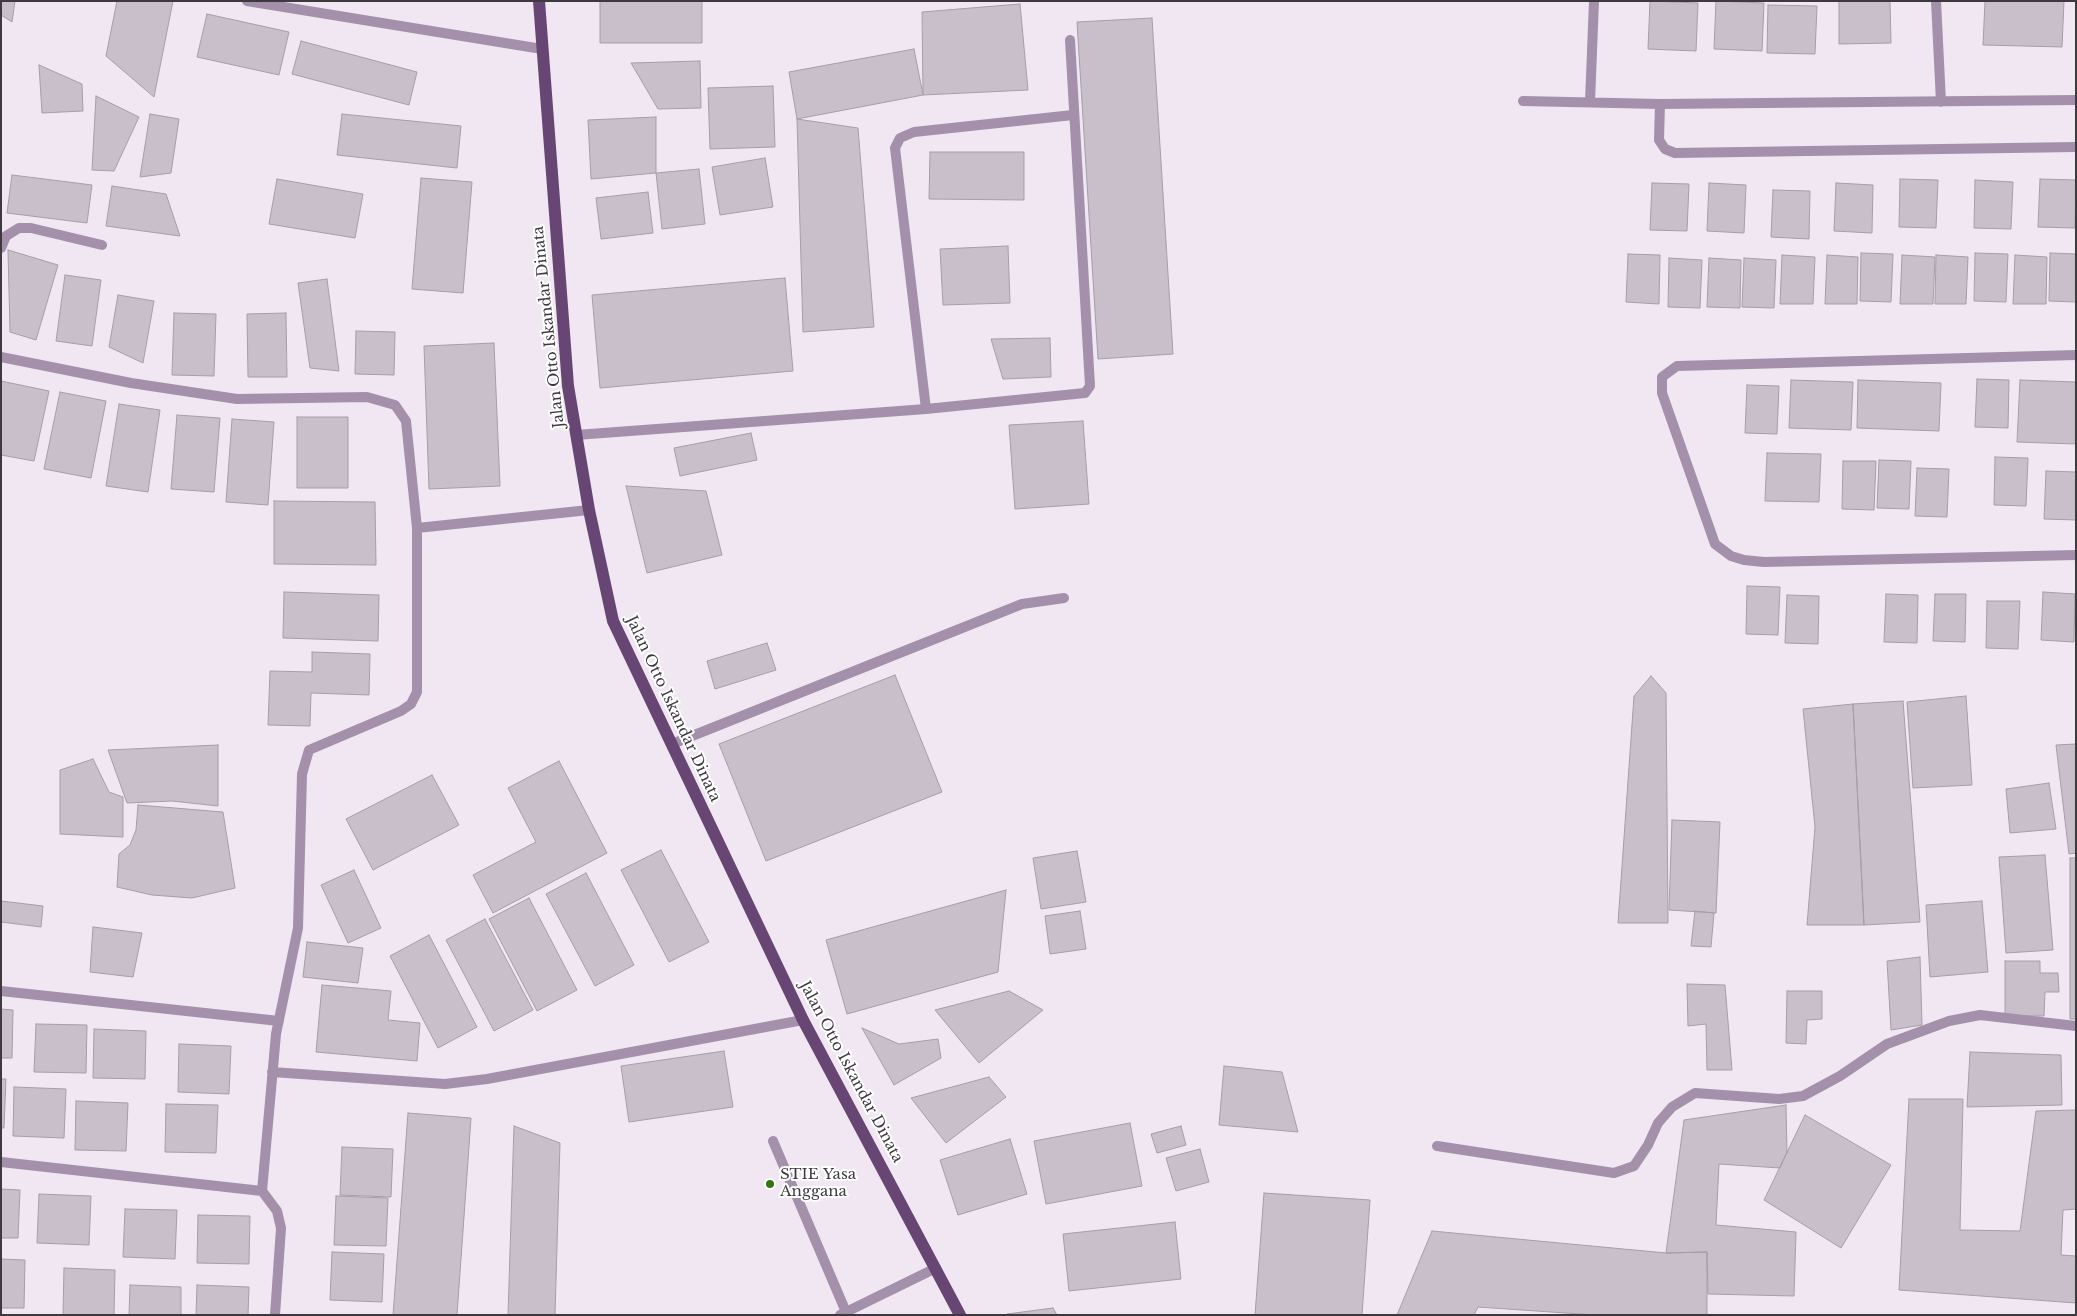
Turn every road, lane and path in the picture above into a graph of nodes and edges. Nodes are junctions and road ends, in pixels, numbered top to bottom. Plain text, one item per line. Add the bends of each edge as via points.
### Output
1 (247, 1) edge
2 (538, 1) edge
3 (1594, 1) edge
4 (1936, 1) edge
5 (1070, 40) dead end
6 (542, 50) junction
7 (2076, 100) edge
8 (1523, 101) dead end
9 (1590, 102) junction
10 (1941, 102) junction
11 (1660, 104) junction
12 (1073, 115) junction
13 (2076, 147) edge
14 (102, 245) dead end
15 (1, 248) edge
16 (2076, 355) edge
17 (1, 357) edge
18 (926, 409) junction
19 (576, 435) junction
20 (589, 510) junction
21 (417, 528) junction
22 (2076, 555) edge
23 (1064, 598) dead end
24 (672, 744) junction
25 (1, 991) edge
26 (803, 1020) junction
27 (279, 1021) junction
28 (2076, 1026) edge
29 (272, 1072) junction
30 (773, 1141) dead end
31 (1437, 1146) dead end
32 (1, 1162) edge
33 (262, 1191) junction
34 (936, 1268) junction
35 (843, 1313) edge
36 (275, 1315) edge
37 (960, 1315) edge

1 - 6 street
2 - 6 main road, Jalan Otto Iskandar Dinata
3 - 9 street
4 - 10 street
5 - 12 street
6 - 19 main road, Jalan Otto Iskandar Dinata via 568,386
7 - 10 street
8 - 9 street
9 - 11 street
10 - 11 street
11 - 13 street via 1659,140 1665,149 1675,153
12 - 18 street via 1089,390 1081,394
12 - 18 street via 914,132 906,134 895,148
14 - 15 street via 19,228 6,236
16 - 22 street via 1677,366 1662,377 1662,393 1715,544 1731,556 1764,562
17 - 21 street via 131,383 237,399 367,397 395,405 406,421
18 - 19 street
19 - 20 main road, Jalan Otto Iskandar Dinata
20 - 21 street
20 - 24 main road, Jalan Otto Iskandar Dinata via 613,621
21 - 27 street via 414,698 401,711 308,750 302,774 298,928
23 - 24 street via 1022,604
24 - 26 main road, Jalan Otto Iskandar Dinata
25 - 27 street
26 - 29 street via 487,1080 445,1084
26 - 34 main road, Jalan Otto Iskandar Dinata
27 - 29 street
28 - 31 street via 1980,1015 1949,1021 1887,1044 1803,1096 1779,1099 1695,1093 1672,1107 1658,1123 1634,1166 1614,1173
29 - 33 street
30 - 35 street
32 - 33 street
33 - 36 street via 277,1211 281,1228
34 - 35 street
34 - 37 main road, Jalan Otto Iskandar Dinata

